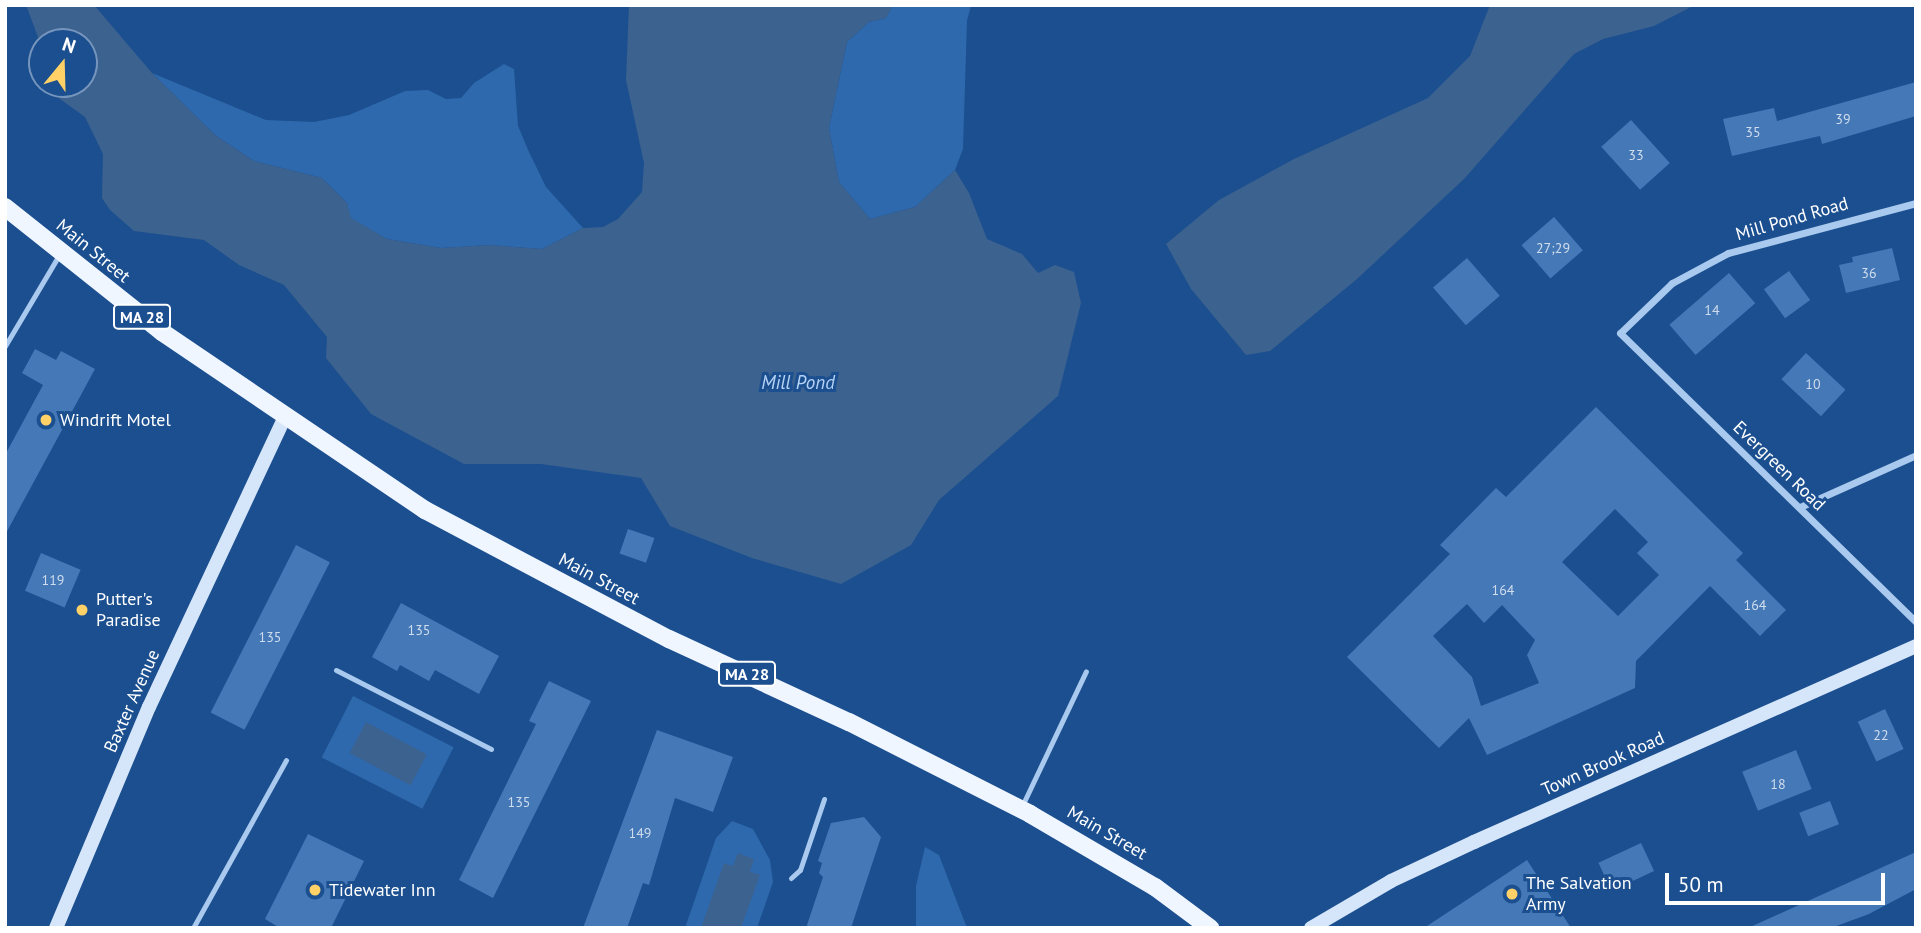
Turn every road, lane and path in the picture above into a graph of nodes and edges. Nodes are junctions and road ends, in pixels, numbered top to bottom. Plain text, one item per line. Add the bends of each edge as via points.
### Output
1 (1916, 203) edge
2 (5, 206) edge
3 (61, 252) junction
4 (1620, 333) joint
5 (5, 346) edge
6 (285, 417) junction
7 (1916, 455) edge
8 (1800, 507) junction
9 (1916, 622) edge
10 (1916, 646) edge
11 (337, 670) dead end
12 (1086, 671) dead end
13 (491, 748) dead end
14 (286, 760) dead end
15 (824, 799) dead end
16 (1020, 809) junction
17 (791, 878) dead end
18 (55, 928) edge
19 (193, 928) edge
20 (1210, 928) edge
21 (1311, 928) edge

1 - 4 street, Mill Pond Road via 1728,253 1672,283
2 - 3 main road, Main Street / MA 28
3 - 5 lane
3 - 6 main road, Main Street / MA 28 via 162,332
4 - 8 street, Evergreen Road
6 - 16 main road, Main Street / MA 28 via 425,510 669,639 849,722
6 - 18 main road, Baxter Avenue via 149,707
7 - 8 street
8 - 9 street, Evergreen Road
10 - 21 main road, Town Brook Road via 1474,842 1391,881
11 - 13 lane
12 - 16 lane
14 - 19 lane
15 - 17 lane via 800,870
16 - 20 main road, Main Street / MA 28 via 1155,887

